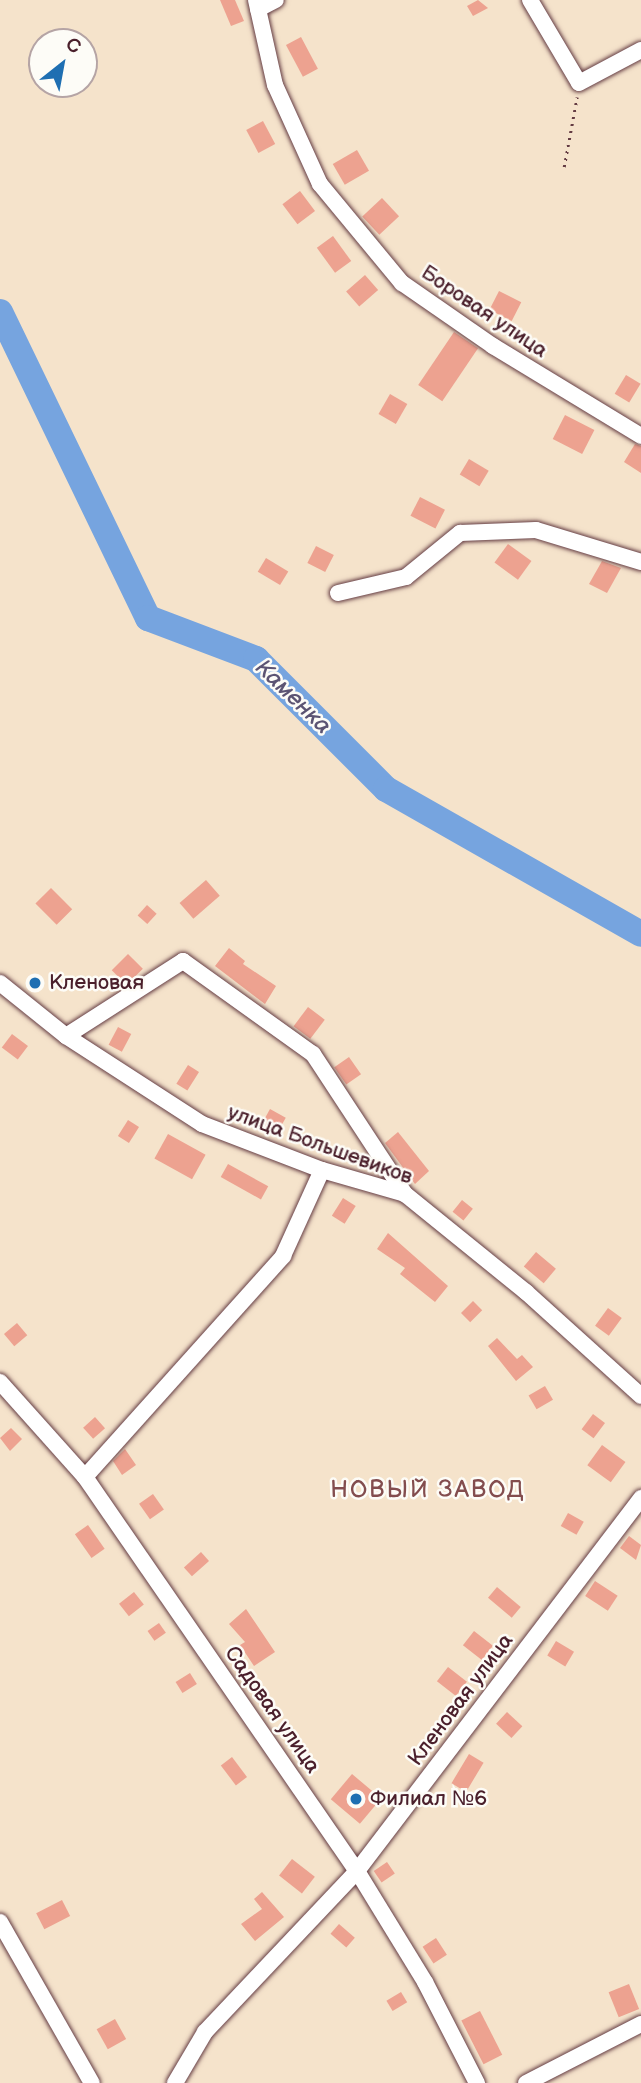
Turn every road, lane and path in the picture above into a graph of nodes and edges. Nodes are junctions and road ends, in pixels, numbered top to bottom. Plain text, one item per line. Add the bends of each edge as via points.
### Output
1 (276, 0) edge
2 (530, 0) edge
3 (257, 4) edge
4 (641, 50) edge
5 (579, 83) junction
6 (564, 167) dead end
7 (641, 436) edge
8 (641, 562) edge
9 (338, 593) dead end
10 (0, 983) edge
11 (66, 1036) junction
12 (322, 1170) junction
13 (405, 1194) junction
14 (0, 1382) edge
15 (641, 1396) edge
16 (85, 1477) junction
17 (641, 1498) edge
18 (357, 1871) junction
19 (0, 1922) edge
20 (641, 2024) edge
21 (92, 2083) edge
22 (175, 2083) edge
23 (477, 2083) edge
24 (526, 2083) edge

1 - 3 street
2 - 5 street
3 - 7 street, Боровая улица via 275,85 320,184 402,283 493,346
4 - 5 street
5 - 6 path
8 - 9 street via 536,530 460,533 406,577
10 - 11 street, улица Большевиков
11 - 12 street, улица Большевиков via 202,1124
11 - 13 street via 183,961 313,1055
12 - 13 street, улица Большевиков
12 - 16 street via 283,1256
13 - 15 street, улица Большевиков via 526,1292
14 - 16 street, Садовая улица
16 - 18 street, Садовая улица
17 - 18 street, Кленовая улица
18 - 22 street, Кленовая улица via 205,2032
18 - 23 street, Садовая улица via 425,1982
19 - 21 street
20 - 24 street

